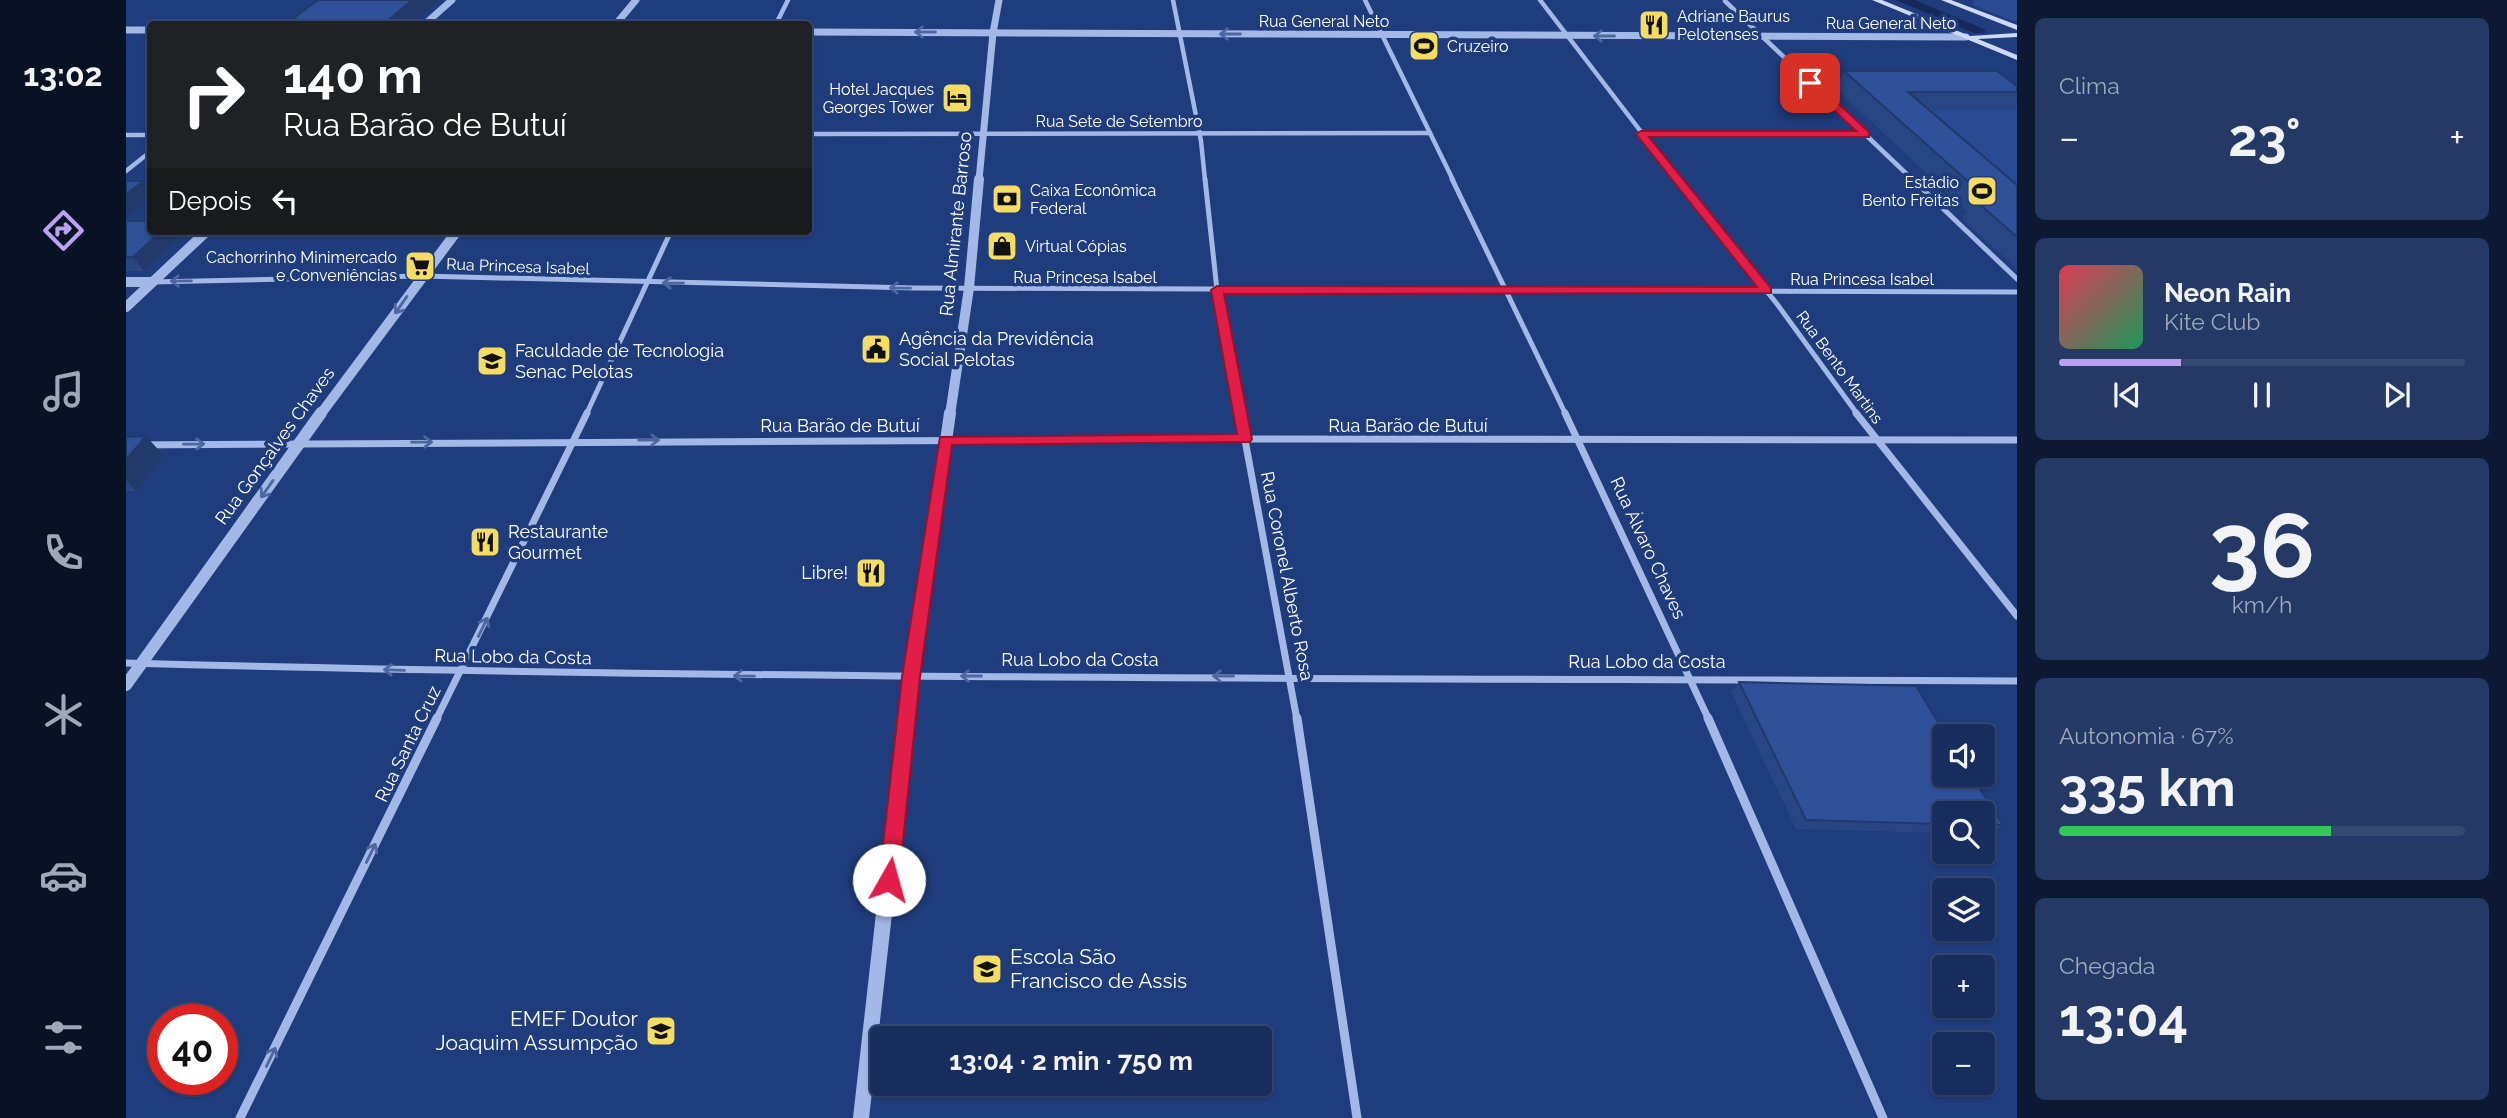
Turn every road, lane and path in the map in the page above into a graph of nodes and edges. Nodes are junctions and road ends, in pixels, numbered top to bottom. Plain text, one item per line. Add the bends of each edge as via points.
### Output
1 (452, 0) edge
2 (636, 0) edge
3 (788, 0) edge
4 (999, 0) edge
5 (1173, 0) edge
6 (1365, 0) edge
7 (1540, 0) edge
8 (1876, 0) edge
9 (1945, 0) edge
10 (1725, 1) edge
11 (1959, 3) edge
12 (428, 21) edge
13 (618, 21) edge
14 (778, 21) edge
15 (126, 30) edge
16 (147, 30) edge
17 (2015, 30) edge
18 (812, 32) edge
19 (993, 33) junction
20 (1179, 34) junction
21 (1383, 35) junction
22 (1568, 36) junction
23 (1760, 37) junction
24 (1966, 37) junction
25 (2017, 58) edge
26 (1199, 133) junction
27 (1430, 133) junction
28 (812, 134) edge
29 (1641, 134) junction
30 (1865, 134) junction
31 (126, 135) edge
32 (147, 135) edge
33 (984, 135) junction
34 (147, 154) edge
35 (126, 171) edge
36 (203, 235) edge
37 (454, 235) edge
38 (669, 235) edge
39 (421, 276) junction
40 (2017, 279) edge
41 (126, 282) edge
42 (152, 282) junction
43 (648, 282) junction
44 (969, 288) junction
45 (1217, 290) junction
46 (1507, 290) junction
47 (1766, 290) junction
48 (2017, 292) edge
49 (126, 307) edge
50 (1245, 439) junction
51 (574, 440) junction
52 (945, 440) junction
53 (1876, 440) junction
54 (2017, 440) edge
55 (1580, 441) junction
56 (299, 443) junction
57 (126, 445) edge
58 (2017, 616) edge
59 (126, 663) edge
60 (143, 663) junction
61 (461, 672) junction
62 (911, 677) junction
63 (1291, 677) junction
64 (1690, 678) junction
65 (2017, 681) edge
66 (126, 685) edge
67 (240, 1118) edge
68 (861, 1118) edge
69 (1357, 1118) edge
70 (1883, 1118) edge

1 - 12 street
2 - 13 street
3 - 14 street
4 - 19 street, Rua Almirante Barroso
5 - 20 street, Rua Coronel Alberto Rosa
6 - 21 street, Rua Álvaro Chaves
7 - 22 street, Rua Bento Martins
8 - 24 main road
9 - 11 main road
10 - 23 street
11 - 17 main road
15 - 16 street
17 - 24 main road, Rua General Neto
19 -> 18 street, Rua General Neto
19 - 20 street, Rua General Neto
19 - 33 street, Rua Almirante Barroso
21 -> 20 street, Rua General Neto
20 - 26 street, Rua Coronel Alberto Rosa
21 - 22 street, Rua General Neto
21 - 27 street, Rua Álvaro Chaves
23 -> 22 street, Rua General Neto
22 - 29 street, Rua Bento Martins
23 - 24 street, Rua General Neto
23 - 30 street
24 - 25 main road
26 - 27 street, Rua Sete de Setembro
26 - 33 street, Rua Sete de Setembro
26 - 45 street, Rua Coronel Alberto Rosa
27 - 46 street, Rua Álvaro Chaves
28 - 33 street, Rua Sete de Setembro
29 - 30 street
29 - 47 street, Rua Bento Martins
30 - 40 street
31 - 32 street
33 - 44 street, Rua Almirante Barroso
34 - 35 street
36 - 42 street
37 - 39 street, Rua Gonçalves Chaves
38 - 43 street, Rua Santa Cruz
39 -> 42 street, Rua Princesa Isabel
39 - 43 street, Rua Princesa Isabel
39 -> 56 street, Rua Gonçalves Chaves
41 - 42 street
42 - 49 street
44 -> 43 street, Rua Princesa Isabel
43 - 51 street, Rua Santa Cruz
44 - 45 street, Rua Princesa Isabel
44 - 52 street, Rua Almirante Barroso
45 - 46 street, Rua Princesa Isabel
45 - 50 street, Rua Coronel Alberto Rosa
46 - 47 street, Rua Princesa Isabel
46 - 55 street, Rua Álvaro Chaves
47 - 48 street, Rua Princesa Isabel
47 - 53 street, Rua Bento Martins
50 - 52 street, Rua Barão de Butuí
50 - 55 street, Rua Barão de Butuí
50 - 63 street, Rua Coronel Alberto Rosa
51 -> 52 street, Rua Barão de Butuí
56 -> 51 street, Rua Barão de Butuí
61 -> 51 street, Rua Santa Cruz
52 - 62 street, Rua Almirante Barroso
53 - 54 street, Rua Barão de Butuí
53 - 55 street, Rua Barão de Butuí
53 - 58 street, Rua Bento Martins
55 - 64 street, Rua Álvaro Chaves
57 -> 56 street, Rua Barão de Butuí
56 -> 60 street, Rua Gonçalves Chaves
59 - 60 street, Rua Lobo da Costa
61 -> 60 street, Rua Lobo da Costa
60 - 66 street, Rua Gonçalves Chaves
62 -> 61 street, Rua Lobo da Costa
67 -> 61 street, Rua Santa Cruz
63 -> 62 street, Rua Lobo da Costa
62 - 68 street, Rua Almirante Barroso
63 - 64 street, Rua Lobo da Costa
63 - 69 street, Rua Coronel Alberto Rosa
64 - 65 street, Rua Lobo da Costa
64 - 70 street, Rua Álvaro Chaves

